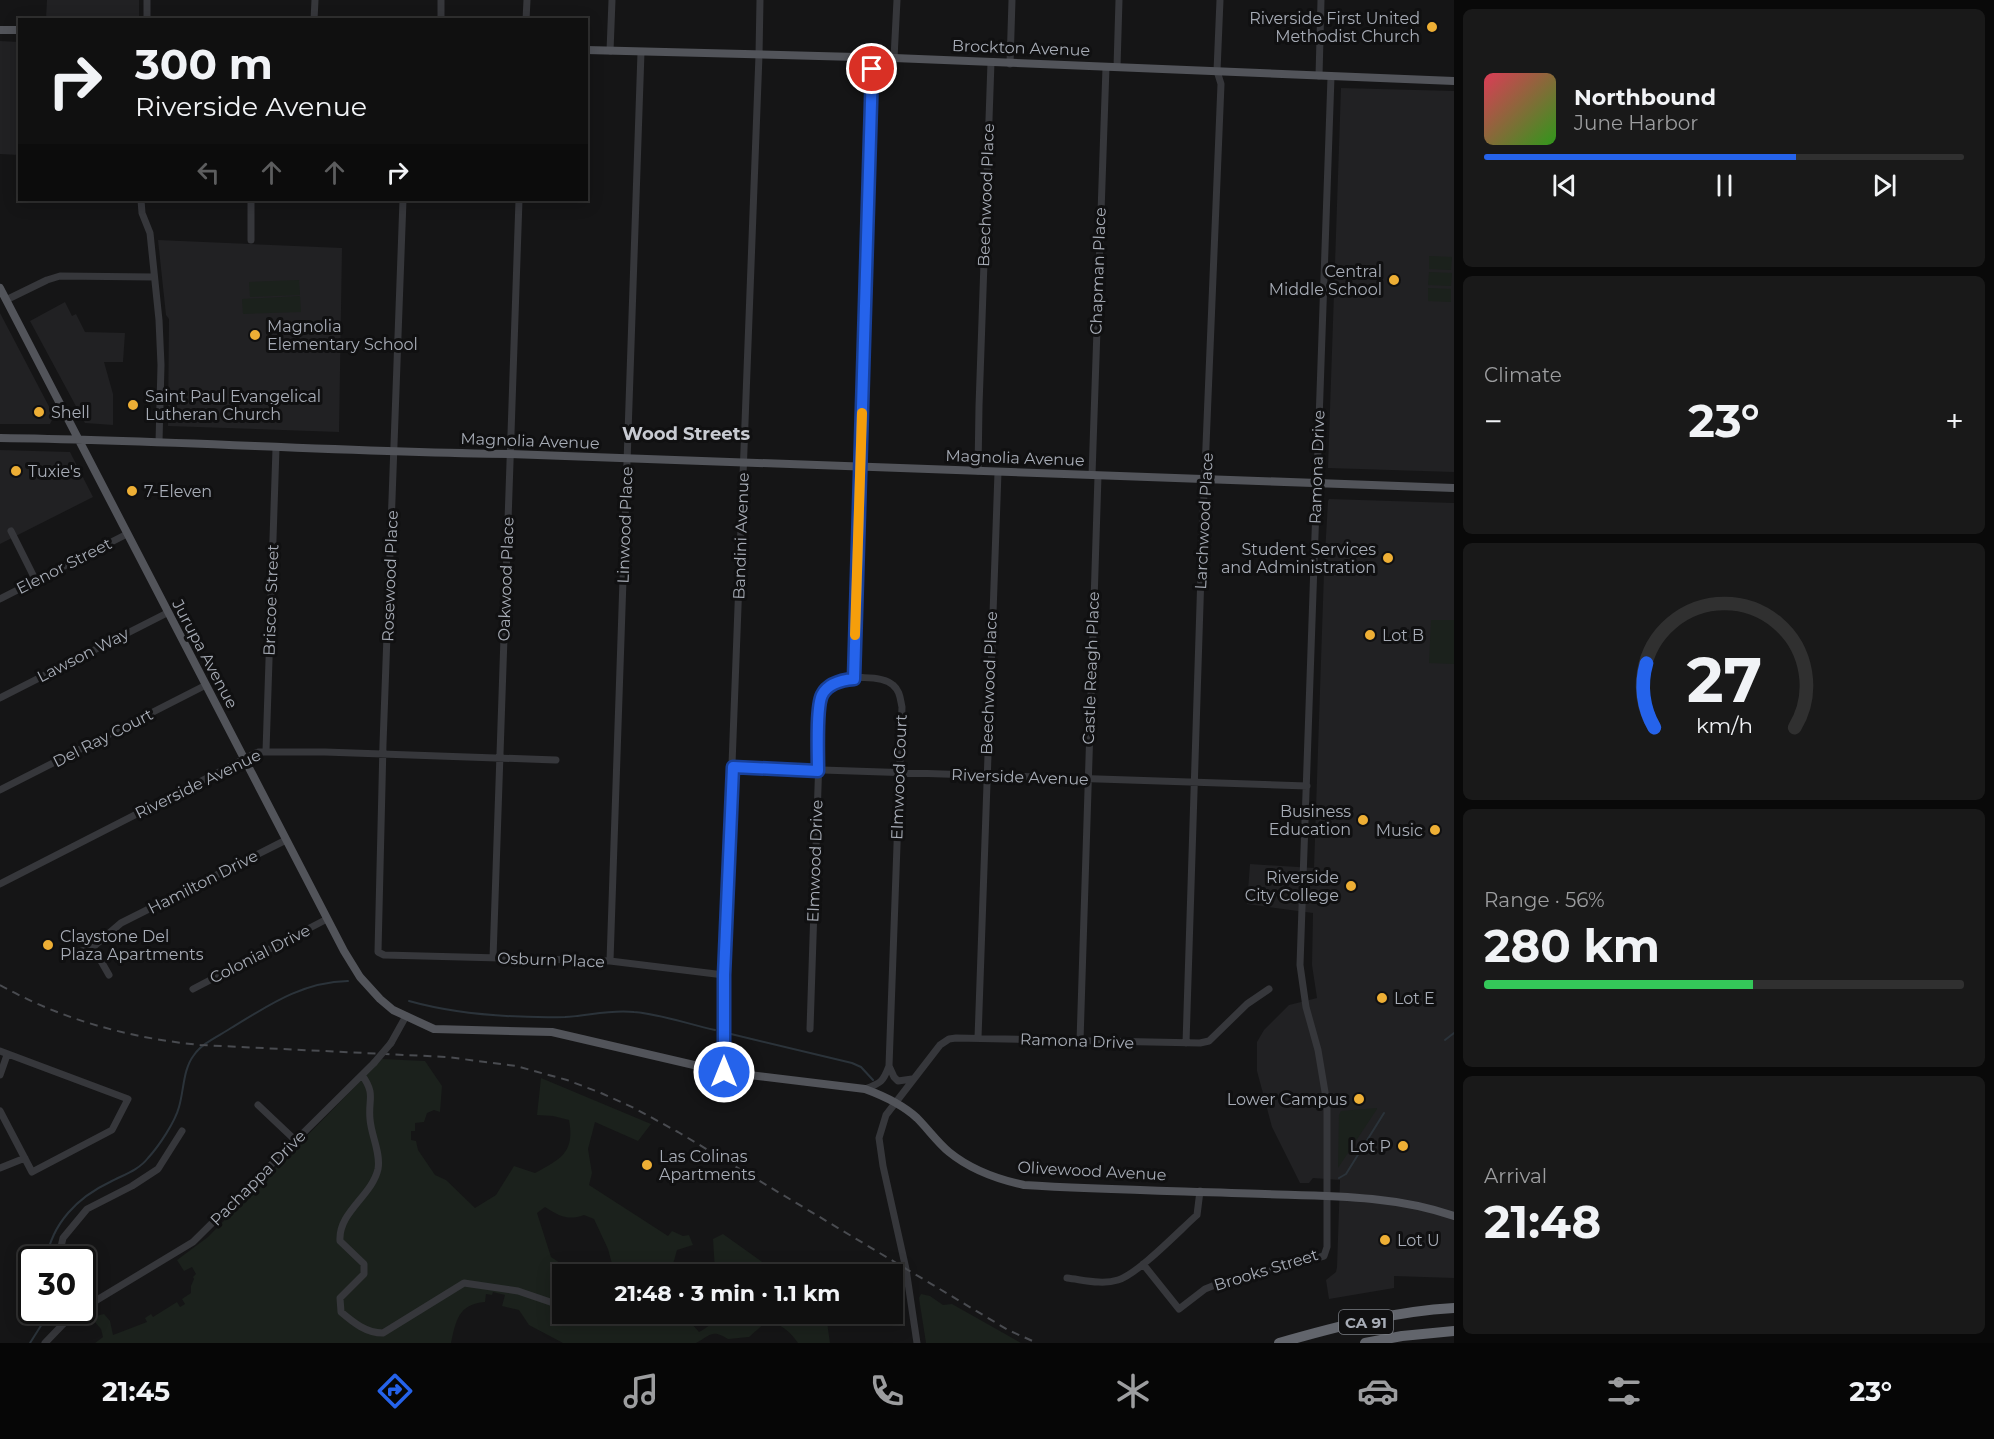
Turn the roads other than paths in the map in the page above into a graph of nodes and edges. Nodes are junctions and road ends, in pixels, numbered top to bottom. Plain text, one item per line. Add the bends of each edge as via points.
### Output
1 (147, 0) edge
2 (315, 0) edge
3 (441, 0) edge
4 (527, 0) edge
5 (612, 0) edge
6 (760, 0) edge
7 (897, 0) edge
8 (1012, 0) edge
9 (1119, 0) edge
10 (1220, 0) edge
11 (1321, 0) edge
12 (147, 18) edge
13 (314, 18) edge
14 (441, 18) edge
15 (526, 18) edge
16 (0, 30) edge
17 (18, 30) edge
18 (588, 50) edge
19 (610, 51) junction
20 (641, 52) junction
21 (759, 55) junction
22 (872, 58) junction
23 (894, 58) junction
24 (991, 62) junction
25 (1010, 64) junction
26 (1106, 67) junction
27 (1117, 67) junction
28 (1217, 71) junction
29 (1319, 76) junction
30 (1330, 77) junction
31 (1454, 81) edge
32 (141, 201) edge
33 (251, 201) edge
34 (403, 201) edge
35 (519, 201) edge
36 (250, 240) dead end
37 (154, 277) junction
38 (0, 288) edge
39 (6, 300) junction
40 (0, 438) edge
41 (80, 440) junction
42 (159, 442) junction
43 (276, 448) junction
44 (394, 453) junction
45 (510, 454) junction
46 (627, 459) junction
47 (744, 463) junction
48 (860, 467) junction
49 (978, 471) junction
50 (998, 472) junction
51 (1095, 476) junction
52 (1206, 479) junction
53 (1316, 483) junction
54 (1454, 488) edge
55 (11, 531) dead end
56 (127, 534) junction
57 (36, 581) junction
58 (0, 599) edge
59 (167, 613) junction
60 (854, 679) junction
61 (206, 685) junction
62 (0, 698) edge
63 (266, 751) junction
64 (383, 755) junction
65 (244, 758) junction
66 (500, 758) junction
67 (556, 760) dead end
68 (733, 767) junction
69 (818, 771) junction
70 (899, 772) junction
71 (986, 777) junction
72 (1088, 780) junction
73 (1195, 783) junction
74 (1307, 786) junction
75 (0, 790) edge
76 (286, 840) junction
77 (0, 884) edge
78 (327, 919) junction
79 (93, 947) junction
80 (378, 952) joint
81 (70, 955) dead end
82 (493, 958) junction
83 (610, 961) junction
84 (109, 975) dead end
85 (724, 975) junction
86 (193, 989) dead end
87 (1269, 989) dead end
88 (405, 1016) junction
89 (810, 1029) dead end
90 (978, 1038) junction
91 (1080, 1041) junction
92 (1186, 1043) junction
93 (3, 1053) edge
94 (889, 1066) junction
95 (724, 1072) junction
96 (0, 1074) edge
97 (362, 1075) junction
98 (912, 1079) junction
99 (865, 1089) junction
100 (895, 1102) junction
101 (258, 1105) dead end
102 (0, 1111) edge
103 (182, 1131) dead end
104 (296, 1140) junction
105 (25, 1158) junction
106 (0, 1168) edge
107 (1200, 1191) junction
108 (1327, 1197) junction
109 (1454, 1216) edge
110 (61, 1246) edge
111 (1143, 1264) junction
112 (1068, 1278) dead end
113 (96, 1301) edge
114 (552, 1303) edge
115 (1454, 1308) edge
116 (63, 1324) edge
117 (1454, 1331) edge
118 (45, 1343) edge
119 (917, 1343) edge
120 (1278, 1343) edge
121 (1365, 1343) edge

1 - 12 street
2 - 13 street
3 - 14 street
4 - 15 street
5 - 19 street
6 - 21 street, Bandini Avenue
7 - 23 street
8 - 25 street
9 - 27 street
10 - 28 street, Larchwood Place
11 - 29 street
16 - 17 main road
18 - 19 main road, Brockton Avenue
19 - 20 main road, Brockton Avenue
20 - 21 main road, Brockton Avenue
20 - 46 street, Linwood Place
21 - 22 main road, Brockton Avenue
21 - 47 street, Bandini Avenue
22 - 23 main road, Brockton Avenue
22 - 48 street
23 - 24 main road, Brockton Avenue
24 - 25 main road, Brockton Avenue
24 - 49 street, Beechwood Place
25 - 26 main road, Brockton Avenue
26 - 27 main road, Brockton Avenue
26 - 51 street, Chapman Place
27 - 28 main road, Brockton Avenue
28 - 29 main road, Brockton Avenue
28 - 52 street, Larchwood Place via 1221,84
29 - 30 main road, Brockton Avenue
30 - 31 main road, Brockton Avenue
30 - 53 street, Ramona Drive
32 - 37 street via 150,233
33 - 36 street
34 - 44 street, Rosewood Place
35 - 45 street, Oakwood Place
37 - 39 street via 60,276
37 - 42 street via 161,365
38 - 39 main road, Jurupa Avenue
39 - 41 main road, Jurupa Avenue
40 - 41 main road, Magnolia Avenue
41 - 42 main road, Magnolia Avenue
41 - 56 main road, Jurupa Avenue
42 - 43 main road, Magnolia Avenue
43 - 44 main road, Magnolia Avenue
43 - 63 street, Briscoe Street
44 - 45 main road, Magnolia Avenue
44 - 64 street, Rosewood Place
45 - 46 main road, Magnolia Avenue
45 - 66 street, Oakwood Place
46 - 47 main road, Magnolia Avenue
46 - 83 street, Linwood Place
47 - 48 main road, Magnolia Avenue
47 - 68 street, Bandini Avenue
48 - 49 main road, Magnolia Avenue
48 - 60 street
49 - 50 main road, Magnolia Avenue
50 - 51 main road, Magnolia Avenue
50 - 71 street, Beechwood Place
51 - 52 main road, Magnolia Avenue
51 - 72 street, Castle Reagh Place
52 - 53 main road, Magnolia Avenue
52 - 73 street, Larchwood Place
53 - 54 main road, Magnolia Avenue
53 - 74 street, Ramona Drive
55 - 57 street
56 - 57 street, Elenor Street
56 - 59 main road, Jurupa Avenue
57 - 58 street, Elenor Street
59 - 61 main road, Jurupa Avenue
59 - 62 street, Lawson Way
60 - 69 street, Elmwood Drive via 833,683 821,697
60 - 70 street, Elmwood Court via 881,678 899,691
61 - 65 main road, Jurupa Avenue
61 - 75 street, Del Ray Court
63 - 64 street, Riverside Avenue
63 - 65 street, Riverside Avenue
64 - 66 street, Riverside Avenue
64 - 80 street, Rosewood Place
65 - 76 main road, Jurupa Avenue
65 - 77 street, Riverside Avenue
66 - 67 street, Riverside Avenue
66 - 82 street, Oakwood Place
68 - 69 street, Riverside Avenue
68 - 85 street, Bandini Avenue
69 - 70 street, Riverside Avenue
69 - 89 street, Elmwood Drive
70 - 71 street, Riverside Avenue
70 - 94 street, Elmwood Court
71 - 72 street, Riverside Avenue
71 - 90 street, Beechwood Place
72 - 73 street, Riverside Avenue
72 - 91 street, Castle Reagh Place
73 - 74 street, Riverside Avenue
73 - 92 street, Larchwood Place
74 - 108 street, Ramona Drive via 1300,965 1327,1104
76 - 78 main road, Jurupa Avenue
76 - 79 street, Hamilton Drive via 121,923
78 - 86 street, Colonial Drive
78 - 88 main road, Jurupa Avenue via 360,977 380,999
79 - 81 street, Hamilton Drive
79 - 84 street
80 - 82 street, Osburn Place
82 - 83 street, Osburn Place
83 - 85 street, Osburn Place
85 - 95 street, Bandini Avenue
87 - 92 street, Ramona Drive via 1247,1004 1209,1041
88 - 95 main road, Olivewood Avenue via 434,1029 552,1032
88 - 97 street, Pachappa Drive, bridge via 391,1042
90 - 91 street, Ramona Drive
90 - 98 street, Ramona Drive via 943,1042
91 - 92 street, Ramona Drive
93 - 96 street
93 - 105 street via 128,1099 112,1130 32,1172
94 - 98 street via 898,1081
94 - 99 street via 883,1081
95 - 99 main road, Olivewood Avenue
97 - 104 street, Pachappa Drive
97 - 114 street via 371,1088 370,1124 378,1167 375,1178 339,1230 340,1241 364,1264 364,1274 340,1298 341,1312 372,1333 383,1333 464,1283 518,1291
98 - 100 street, Ramona Drive
99 - 100 main road, Olivewood Avenue
100 - 107 main road, Olivewood Avenue via 917,1118 949,1152 997,1178 1024,1185
100 - 119 street, Ramona Drive via 881,1126 879,1138
101 - 104 street
102 - 105 street
103 - 110 street via 158,1169 87,1209 63,1238
104 - 113 street, Pachappa Drive via 193,1242
105 - 106 street
107 - 108 main road, Olivewood Avenue
107 - 111 street via 1197,1215
108 - 109 main road, Olivewood Avenue via 1410,1203
108 - 111 street, Brooks Street via 1324,1256 1215,1285 1179,1309
111 - 112 street via 1120,1280 1100,1283
115 - 120 highway, CA 91 via 1397,1315
116 - 118 street, Pachappa Drive
117 - 121 highway, CA 91

